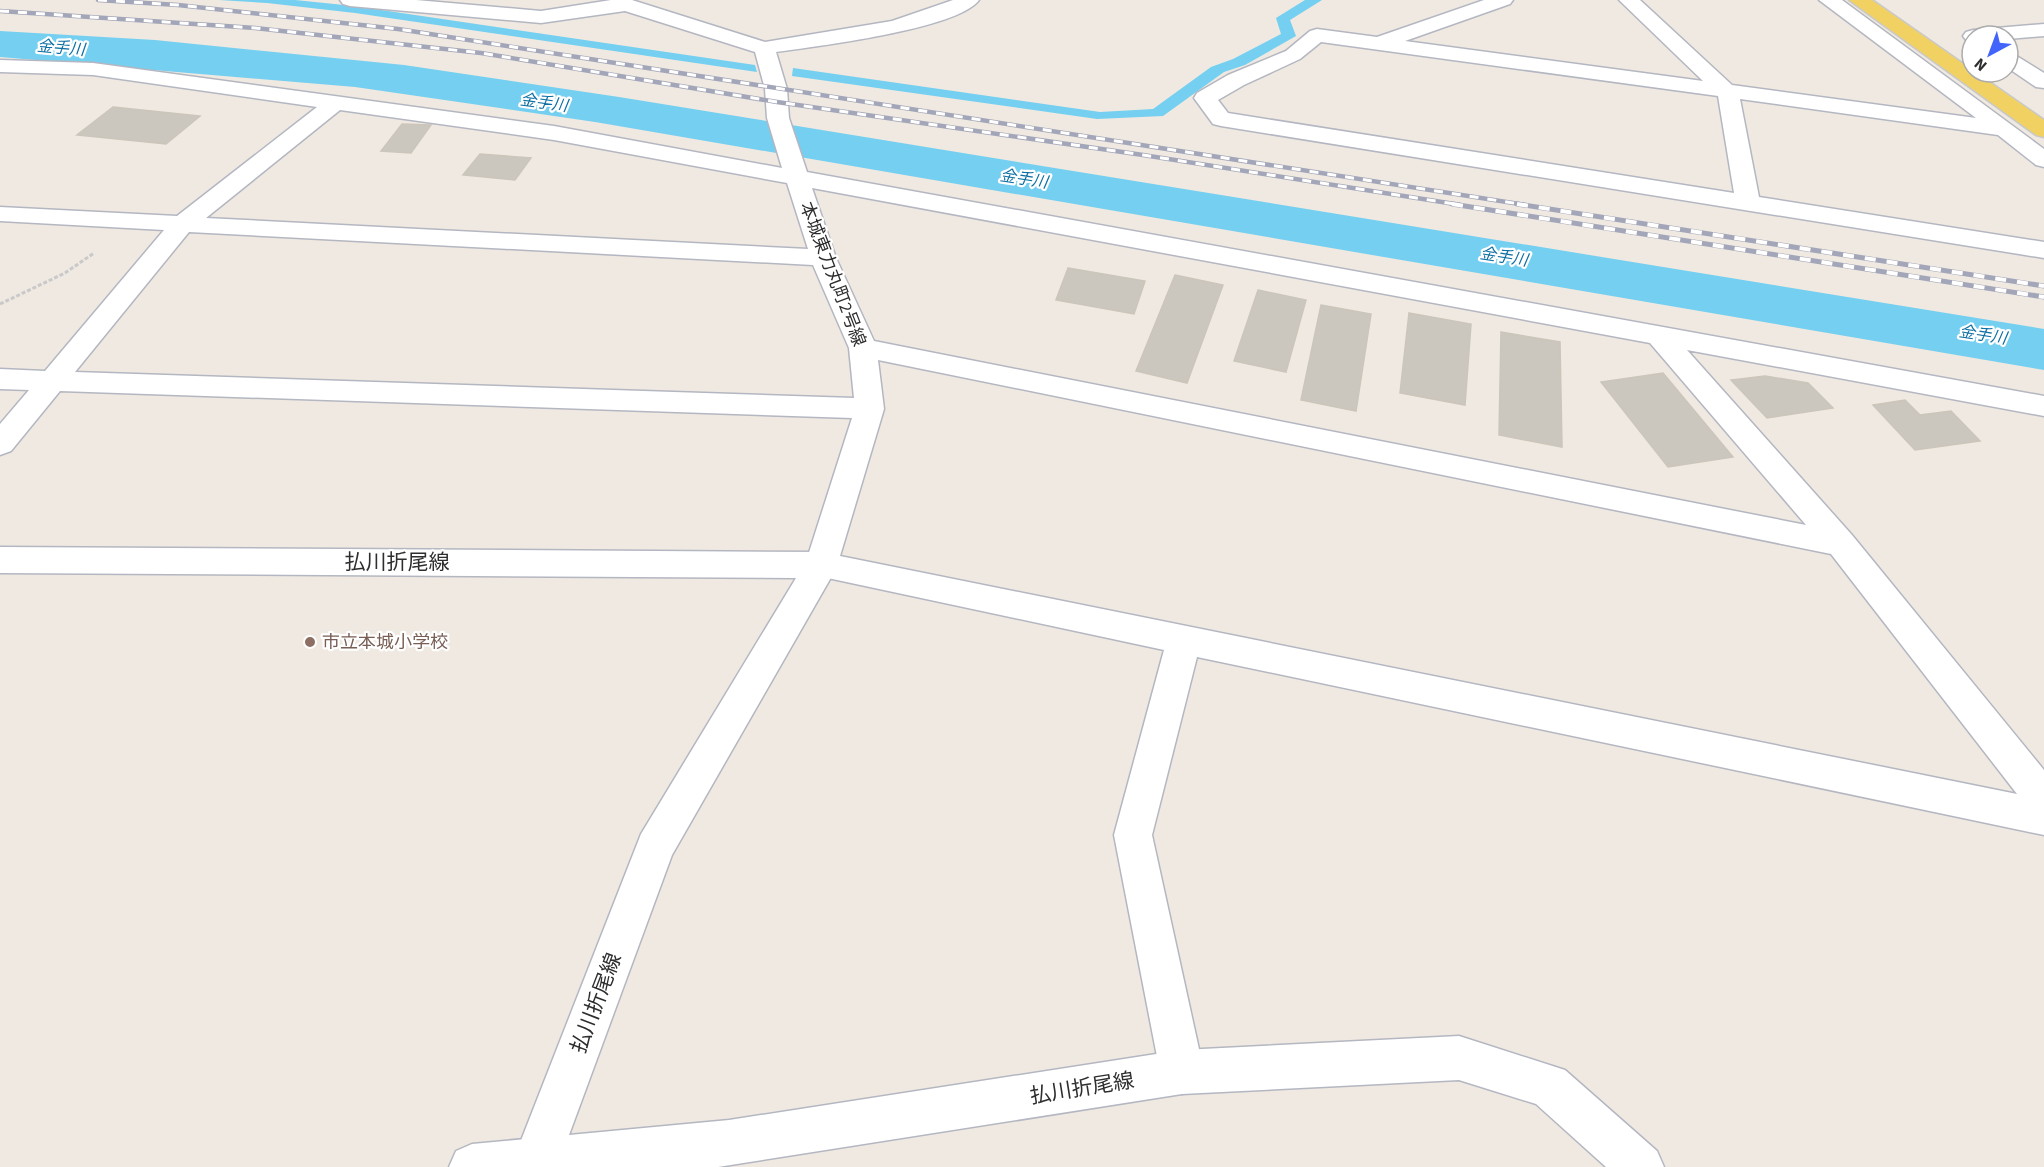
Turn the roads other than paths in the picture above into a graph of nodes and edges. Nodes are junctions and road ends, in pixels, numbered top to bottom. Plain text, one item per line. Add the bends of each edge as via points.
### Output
1 (350, 0) edge
2 (969, 0) edge
3 (1503, 0) edge
4 (1629, 0) edge
5 (1829, 0) edge
6 (1859, 0) edge
7 (623, 2) edge
8 (2044, 30) edge
9 (2020, 33) edge
10 (1380, 43) junction
11 (764, 48) junction
12 (1960, 61) edge
13 (0, 66) edge
14 (2020, 72) edge
15 (1997, 84) edge
16 (2003, 84) edge
17 (1728, 93) junction
18 (2039, 93) edge
19 (336, 103) junction
20 (2004, 129) junction
21 (2044, 130) edge
22 (2044, 160) edge
23 (794, 168) junction
24 (1748, 203) junction
25 (0, 214) edge
26 (181, 225) junction
27 (2044, 250) edge
28 (823, 258) junction
29 (1660, 337) junction
30 (862, 348) junction
31 (0, 379) edge
32 (54, 381) junction
33 (2015, 401) junction
34 (2044, 406) edge
35 (870, 409) junction
36 (2044, 428) edge
37 (0, 444) edge
38 (1840, 544) junction
39 (0, 560) edge
40 (821, 565) junction
41 (1184, 639) junction
42 (2044, 799) edge
43 (2044, 817) edge
44 (1182, 1072) junction
45 (727, 1155) edge
46 (536, 1161) junction
47 (472, 1167) edge
48 (1641, 1167) edge

1 - 7 street via 541,17
2 - 11 street via 945,13 890,29
3 - 10 street
4 - 17 street
5 - 20 street
6 - 12 main road
7 - 11 street
8 - 9 street
10 - 17 street
10 - 24 street via 1317,35 1293,55 1205,98 1221,120
11 - 23 street, 本城東力丸町2号線 via 776,88 778,118
13 - 19 street via 93,69
14 - 18 street
15 - 21 main road
16 - 18 main road
17 - 20 street
17 - 24 street
19 - 23 street
19 - 26 street
20 - 22 street
23 - 28 street, 本城東力丸町2号線
23 - 29 street
24 - 27 street
25 - 26 street
26 - 28 street
26 - 32 street
28 - 30 street, 本城東力丸町2号線
29 - 33 street
29 - 38 street
30 - 35 street, 本城東力丸町2号線
30 - 38 street
31 - 32 street
32 - 35 street
32 - 37 street
33 - 34 street
33 - 36 street
35 - 40 street, 本城東力丸町2号線
38 - 42 street
39 - 40 street, 払川折尾線
40 - 41 street
40 - 46 street, 払川折尾線 via 655,847
41 - 43 street
41 - 44 street via 1133,835
44 - 45 street, 払川折尾線
44 - 48 street, 払川折尾線 via 1459,1058 1549,1086
45 - 46 street, 払川折尾線
46 - 47 street

